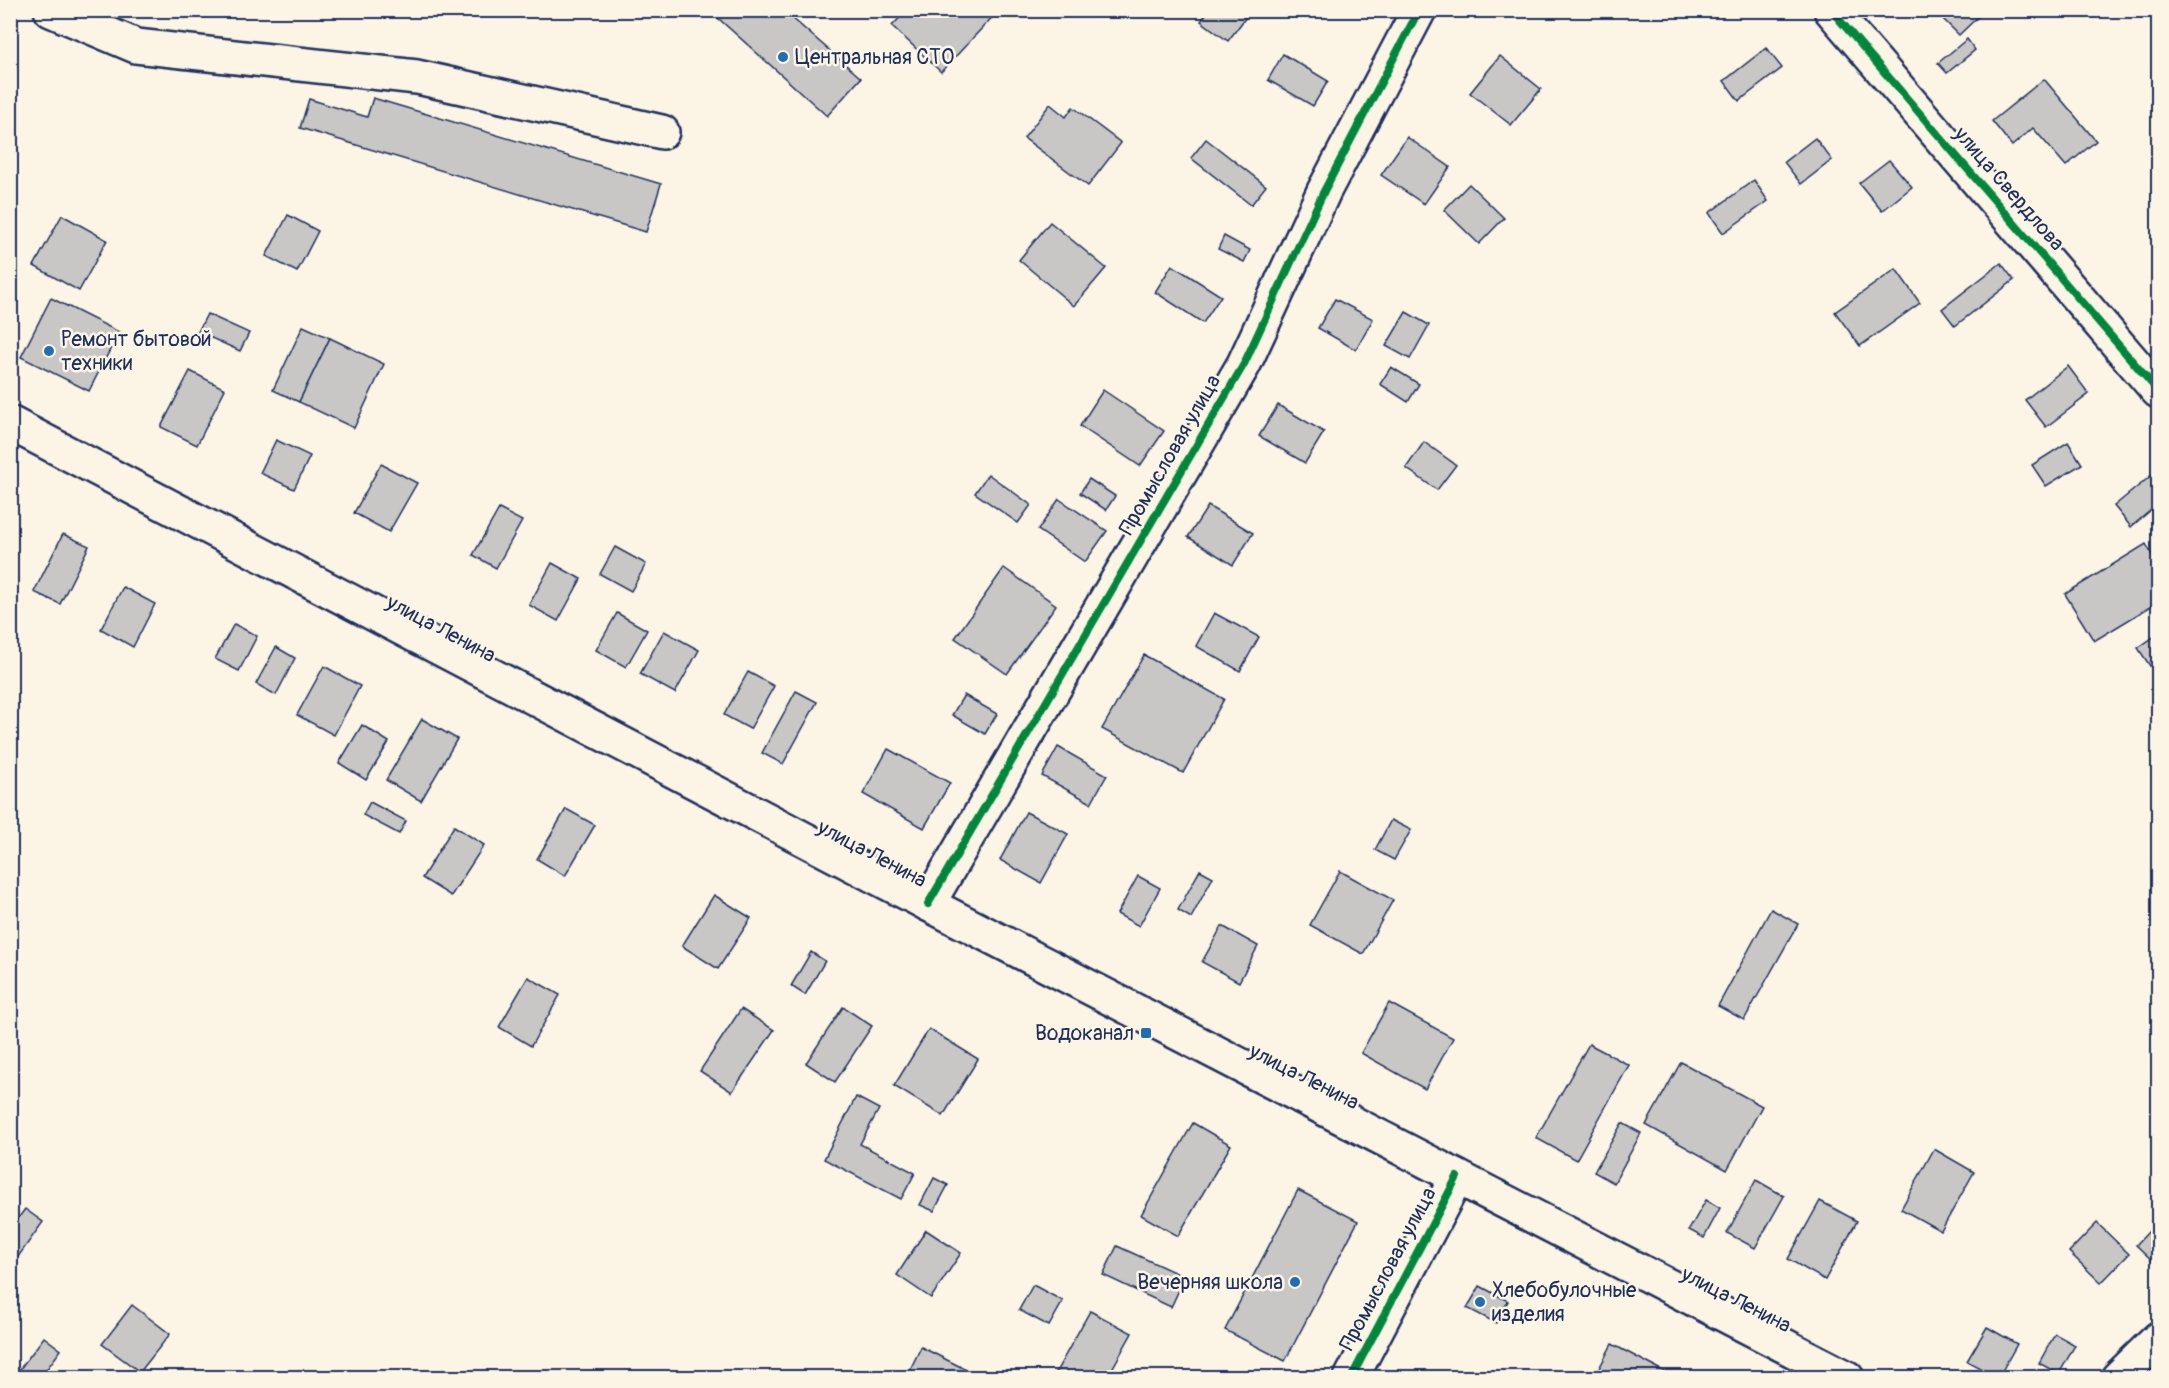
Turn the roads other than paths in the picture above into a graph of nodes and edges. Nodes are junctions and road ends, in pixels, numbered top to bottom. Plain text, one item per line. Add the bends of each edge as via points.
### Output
1 (51, 10) edge
2 (1419, 10) edge
3 (1831, 10) edge
4 (662, 132) dead end
5 (2158, 391) edge
6 (10, 423) edge
7 (928, 904) junction
8 (1457, 1176) junction
9 (2158, 1339) edge
10 (1351, 1377) edge
11 (1847, 1377) edge
12 (2118, 1377) edge

1 - 4 main road via 136,46 417,76
2 - 7 main road, Промысловая улица via 1324,191 1244,364
3 - 5 main road, улица Свердлова
6 - 7 main road, улица Ленина
7 - 8 main road, улица Ленина
8 - 10 main road, Промысловая улица
8 - 11 main road, улица Ленина
9 - 12 main road

